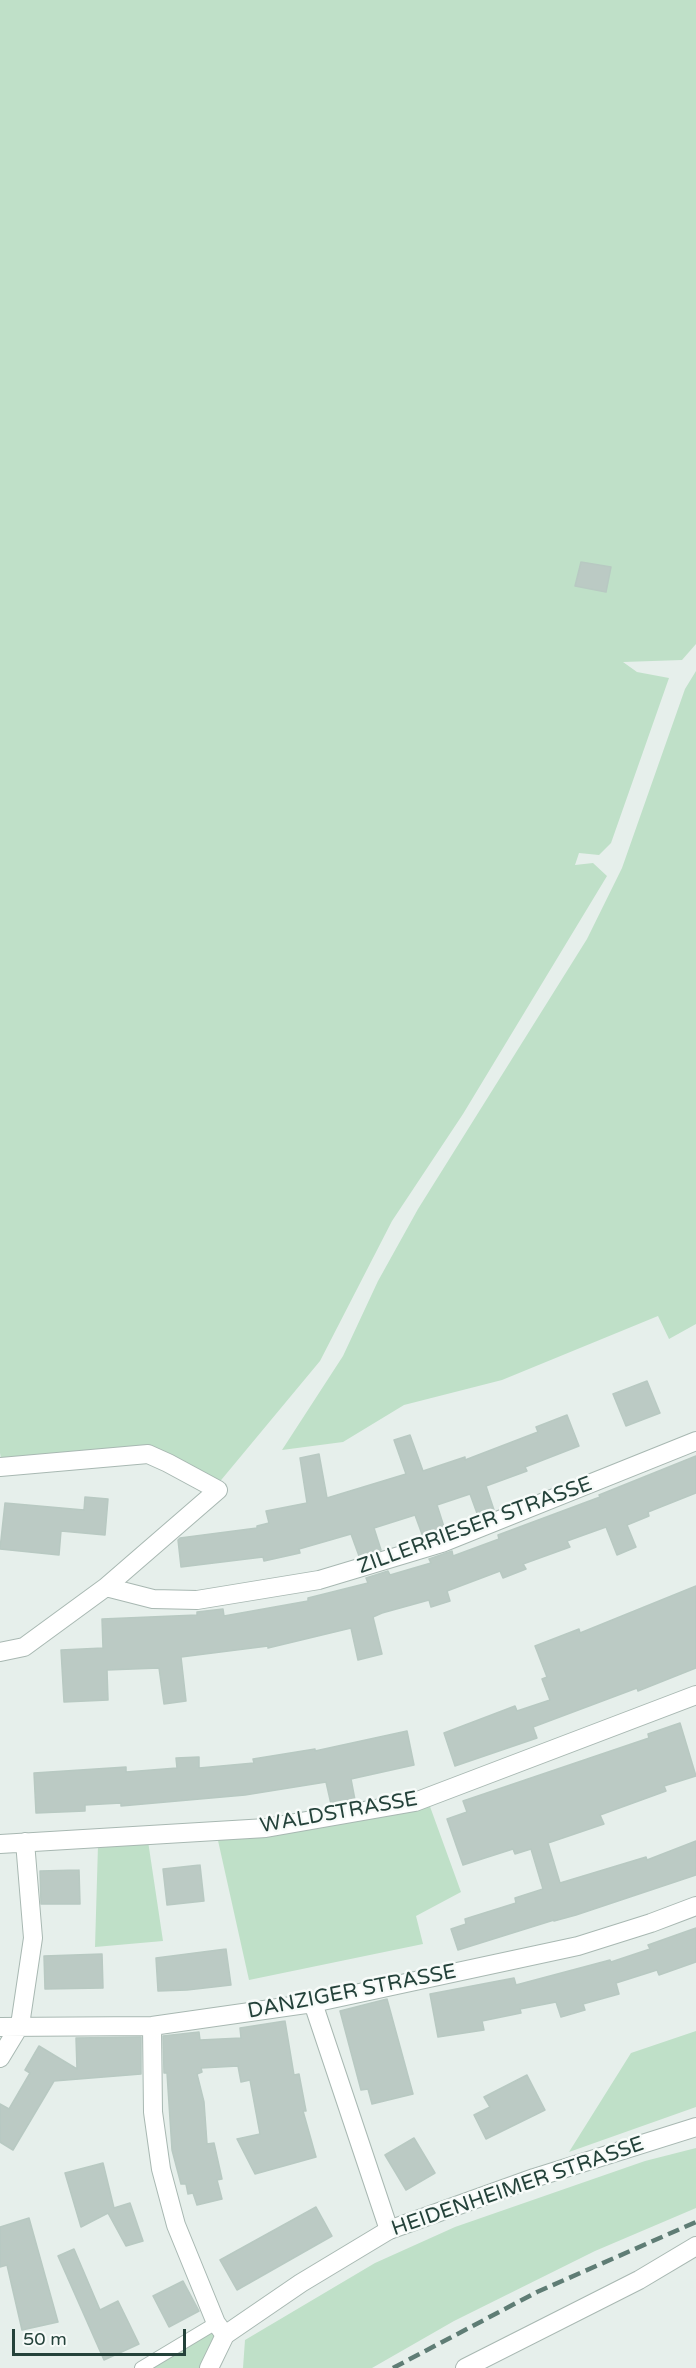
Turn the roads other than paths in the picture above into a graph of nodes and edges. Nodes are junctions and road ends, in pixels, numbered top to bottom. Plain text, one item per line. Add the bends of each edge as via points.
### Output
1 (696, 1441) edge
2 (0, 1467) edge
3 (106, 1587) junction
4 (0, 1652) edge
5 (696, 1695) edge
6 (24, 1842) junction
7 (0, 1844) edge
8 (696, 1906) edge
9 (313, 2003) junction
10 (20, 2025) junction
11 (0, 2026) edge
12 (152, 2026) junction
13 (0, 2058) edge
14 (696, 2127) edge
15 (389, 2230) junction
16 (696, 2246) edge
17 (220, 2329) junction
18 (141, 2368) edge
19 (209, 2368) edge
20 (465, 2368) edge

1 - 3 street, ZILLERRIESER STRASSE via 442,1543 319,1580 197,1600 153,1599
2 - 3 street via 148,1454 218,1490
3 - 4 street via 24,1647
5 - 6 street, WALDSTRASSE via 415,1802 266,1828
6 - 7 street, WALDSTRASSE
6 - 10 street via 33,1938
8 - 9 street, DANZIGER STRASSE via 578,1946
9 - 12 street, DANZIGER STRASSE
9 - 15 street
10 - 11 street, DANZIGER STRASSE
10 - 12 street, DANZIGER STRASSE
10 - 13 street
12 - 17 street via 153,2112 161,2169 176,2225
14 - 15 street, HEIDENHEIMER STRASSE via 534,2178
15 - 17 street, HEIDENHEIMER STRASSE
16 - 20 street via 639,2280
17 - 18 lane
17 - 19 street, HEIDENHEIMER STRASSE

